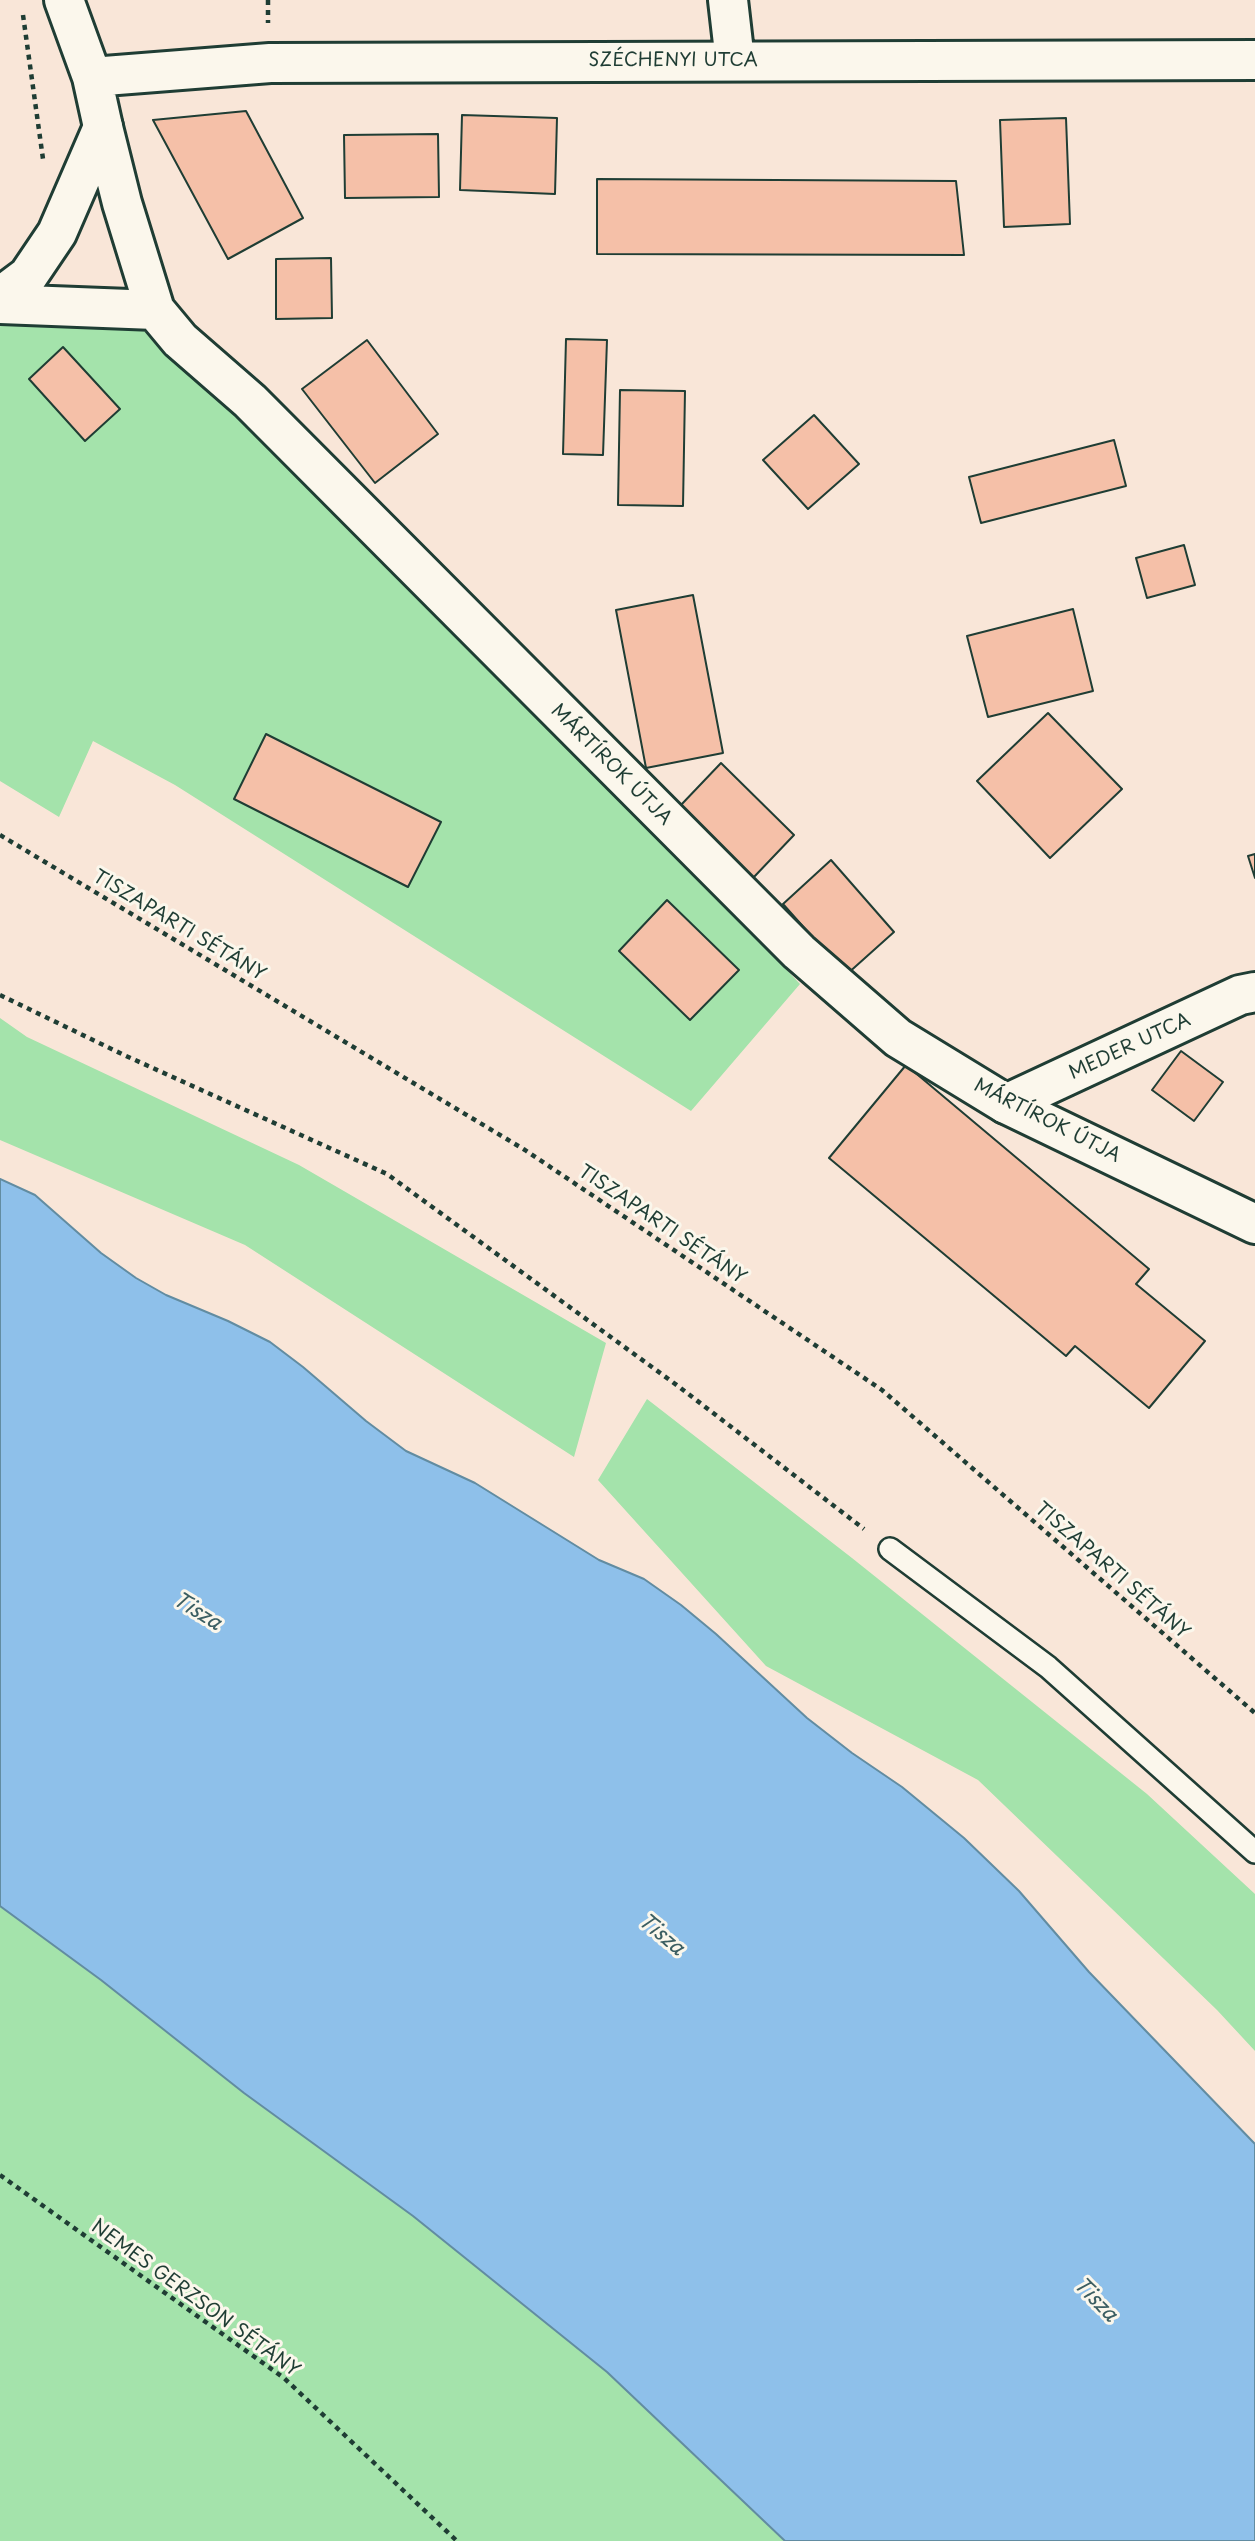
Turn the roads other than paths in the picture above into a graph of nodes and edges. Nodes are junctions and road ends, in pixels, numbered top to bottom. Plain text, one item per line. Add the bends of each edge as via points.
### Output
1 (64, 0) edge
2 (728, 0) edge
3 (1255, 60) edge
4 (736, 61) junction
5 (92, 77) junction
6 (103, 127) junction
7 (0, 297) edge
8 (0, 304) edge
9 (155, 310) junction
10 (1255, 992) edge
11 (1006, 1104) junction
12 (1255, 1224) edge
13 (890, 1549) road end
14 (1255, 1852) edge

1 - 5 street
2 - 4 street
3 - 4 street, SZÉCHENYI UTCA
4 - 5 street, SZÉCHENYI UTCA via 270,63
5 - 6 street
6 - 7 street via 57,233 28,276
6 - 9 street
8 - 9 street
9 - 11 street, MÁRTÍROK ÚTJA via 180,340 250,401 799,952 898,1038
10 - 11 street, MEDER UTCA
11 - 12 street, MÁRTÍROK ÚTJA
13 - 14 lane via 1048,1667

